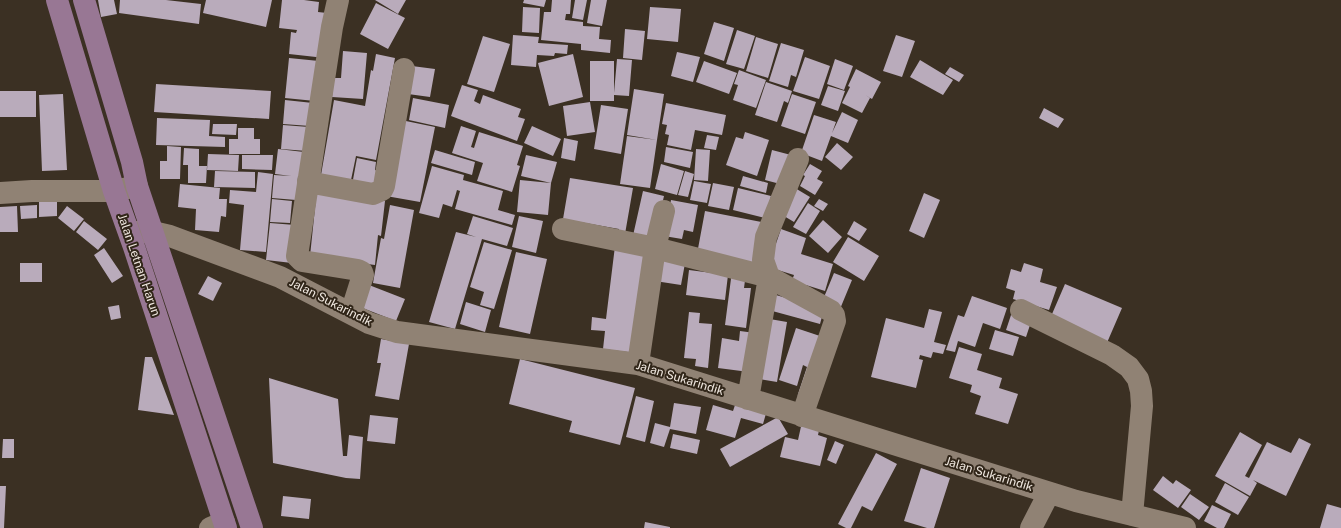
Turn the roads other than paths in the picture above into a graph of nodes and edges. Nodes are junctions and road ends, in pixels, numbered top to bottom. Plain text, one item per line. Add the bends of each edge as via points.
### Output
1 (57, 0) edge
2 (84, 0) edge
3 (338, 0) edge
4 (404, 69) dead end
5 (798, 159) dead end
6 (308, 182) junction
7 (137, 186) junction
8 (114, 191) junction
9 (0, 193) edge
10 (664, 211) dead end
11 (563, 229) dead end
12 (129, 232) junction
13 (153, 232) junction
14 (655, 248) junction
15 (769, 277) junction
16 (1021, 310) dead end
17 (351, 313) junction
18 (638, 364) junction
19 (748, 399) junction
20 (802, 416) junction
21 (1049, 493) junction
22 (1126, 519) edge
23 (220, 526) edge
24 (252, 528) edge
25 (1031, 528) edge
26 (1185, 528) edge

1 - 8 main road, Jalan Letnan Harun
2 - 7 main road, Jalan Letnan Harun
3 - 6 street
4 - 6 street via 382,190 374,194
5 - 15 street via 766,237 763,260
6 - 17 street via 297,256 302,261 362,272
7 - 8 street
7 - 13 main road, Jalan Letnan Harun
8 - 9 street
8 - 12 main road, Jalan Letnan Harun
10 - 14 street
11 - 14 street
12 - 13 street, Jalan Sukarindik
12 - 23 main road, Jalan Letnan Harun
13 - 17 street, Jalan Sukarindik via 280,277
13 - 24 main road, Jalan Letnan Harun
14 - 15 street
14 - 18 street
15 - 19 street
15 - 20 street via 834,315 835,321
16 - 22 street via 1112,355 1129,367 1138,379 1142,406
17 - 18 street, Jalan Sukarindik via 369,323 397,332
18 - 19 street, Jalan Sukarindik
19 - 20 street, Jalan Sukarindik
20 - 21 street, Jalan Sukarindik
21 - 22 street, Jalan Sukarindik
21 - 25 street
22 - 26 street, Jalan Sukarindik

